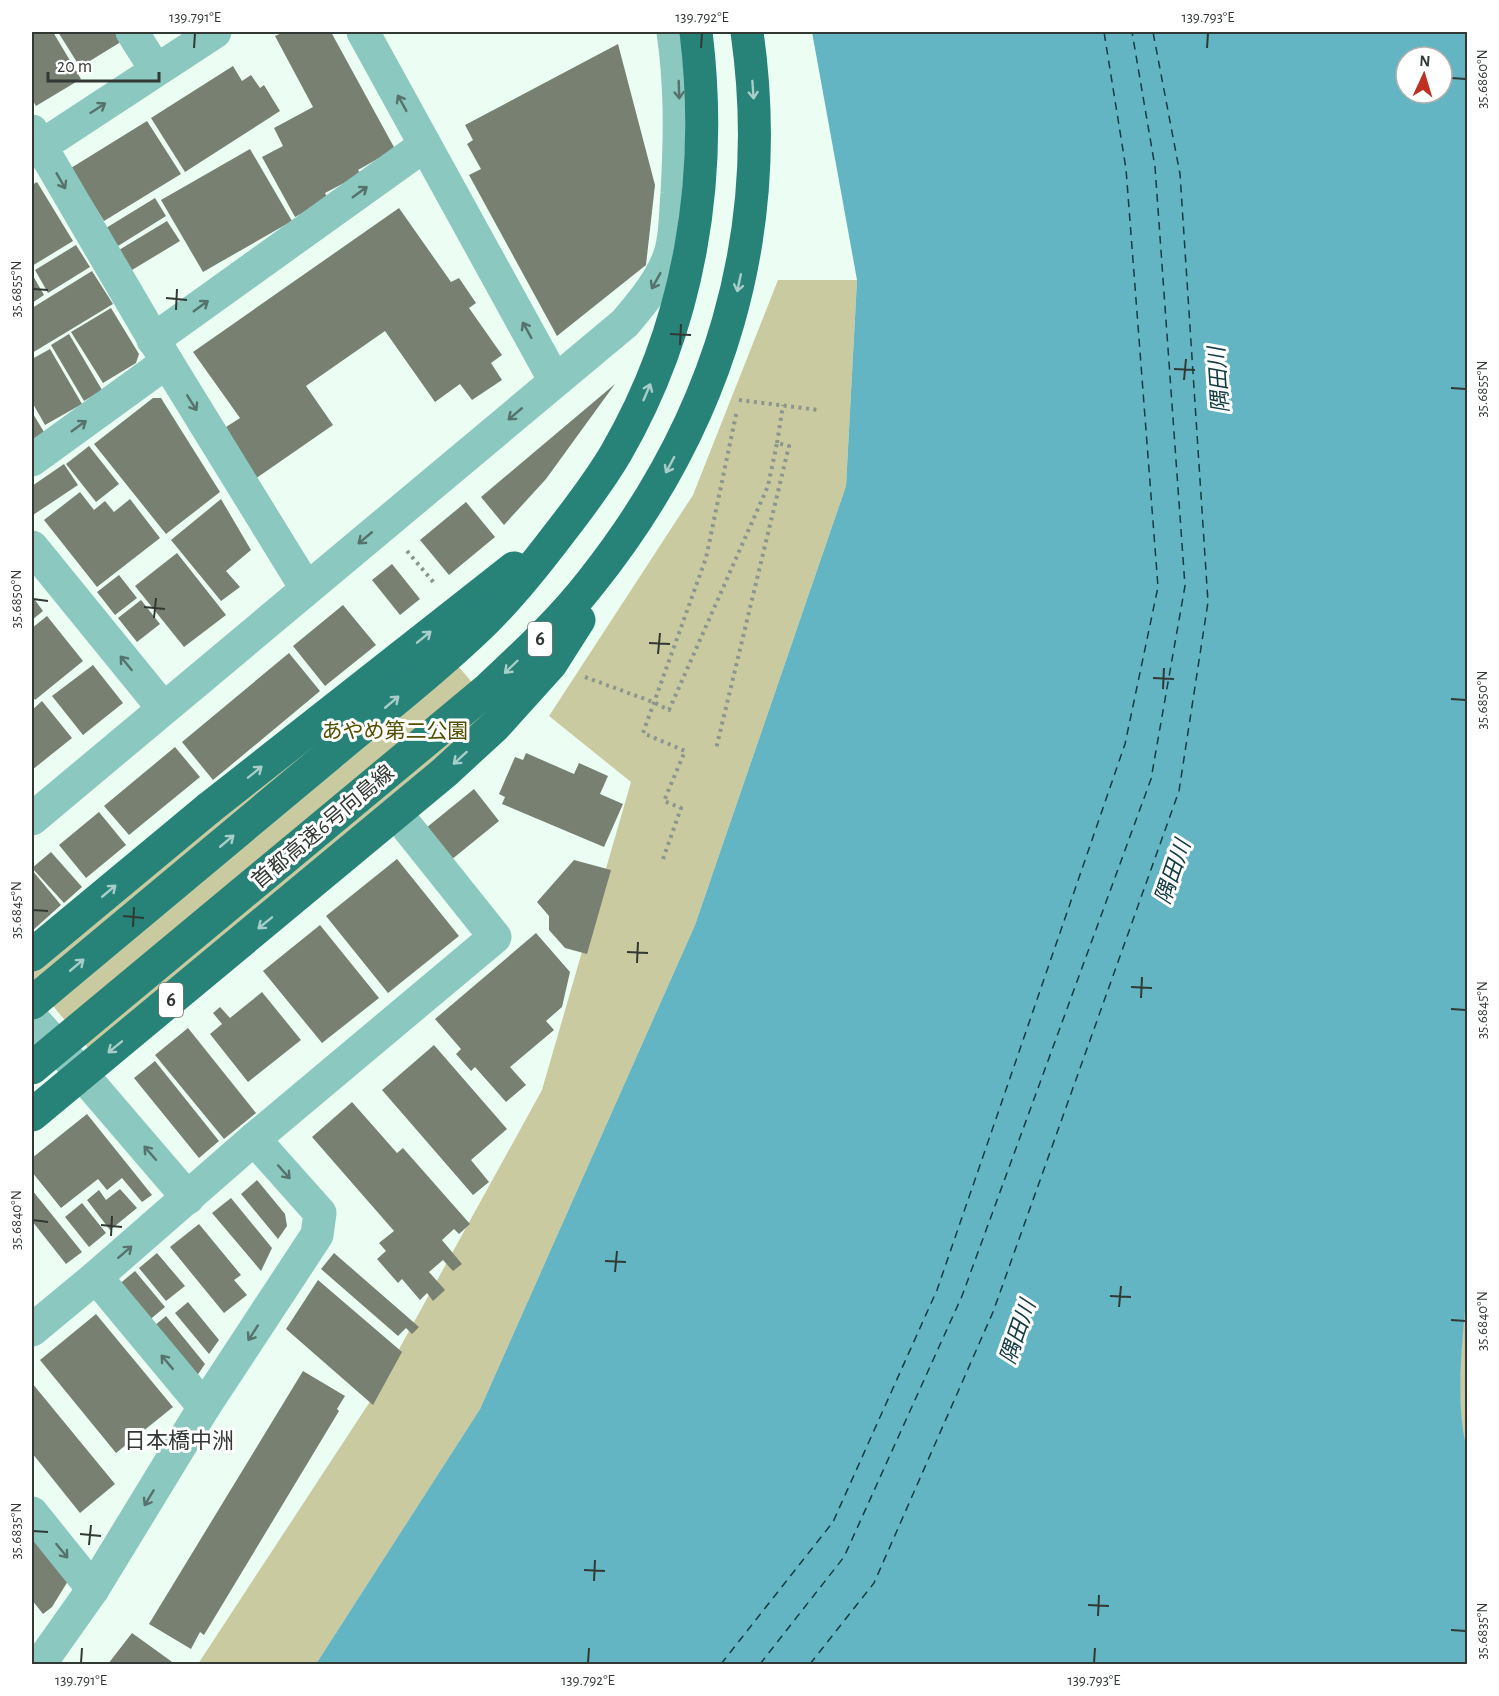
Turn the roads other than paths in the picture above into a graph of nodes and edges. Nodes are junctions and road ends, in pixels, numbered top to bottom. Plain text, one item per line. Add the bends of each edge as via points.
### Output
1 (132, 32) edge
2 (215, 32) edge
3 (363, 32) edge
4 (673, 32) edge
5 (696, 32) edge
6 (747, 32) edge
7 (156, 70) junction
8 (35, 143) edge
9 (425, 145) junction
10 (160, 351) junction
11 (555, 381) junction
12 (32, 460) edge
13 (581, 506) junction
14 (632, 527) junction
15 (32, 548) edge
16 (306, 588) junction
17 (163, 708) junction
18 (32, 819) edge
19 (408, 828) dead end
20 (32, 955) edge
21 (32, 1003) edge
22 (32, 1018) edge
23 (32, 1068) edge
24 (32, 1115) edge
25 (254, 1139) junction
26 (188, 1198) junction
27 (96, 1277) junction
28 (32, 1330) edge
29 (204, 1407) junction
30 (32, 1513) edge
31 (93, 1589) junction
32 (40, 1665) edge

1 - 7 street
2 - 7 street
9 -> 3 street
4 -> 11 street via 680,129 675,225 668,260 649,294 625,323
13 -> 5 highway, bridge via 640,409 659,364 686,276 702,162 703,114
6 -> 14 highway, 首都高速6号向島線 / 6, bridge via 754,167 739,284 725,334 688,430
8 -> 7 street
8 -> 10 street
10 -> 9 street
11 -> 9 street
12 -> 10 street
10 -> 16 street
11 -> 16 street
20 -> 13 highway, bridge via 209,808 537,550
21 -> 13 highway, bridge via 485,621
14 -> 23 highway, 首都高速6号向島線 / 6, bridge via 591,583 488,689
14 -> 24 highway, 6, bridge via 551,664 495,726 445,772
17 -> 15 street
16 - 17 street
17 - 18 street
19 - 25 street via 495,937
26 -> 22 street
25 - 26 street
25 -> 29 street via 320,1213 317,1235
27 -> 26 street
27 - 28 street
29 -> 27 street
29 -> 31 street
30 -> 31 street
31 - 32 street

